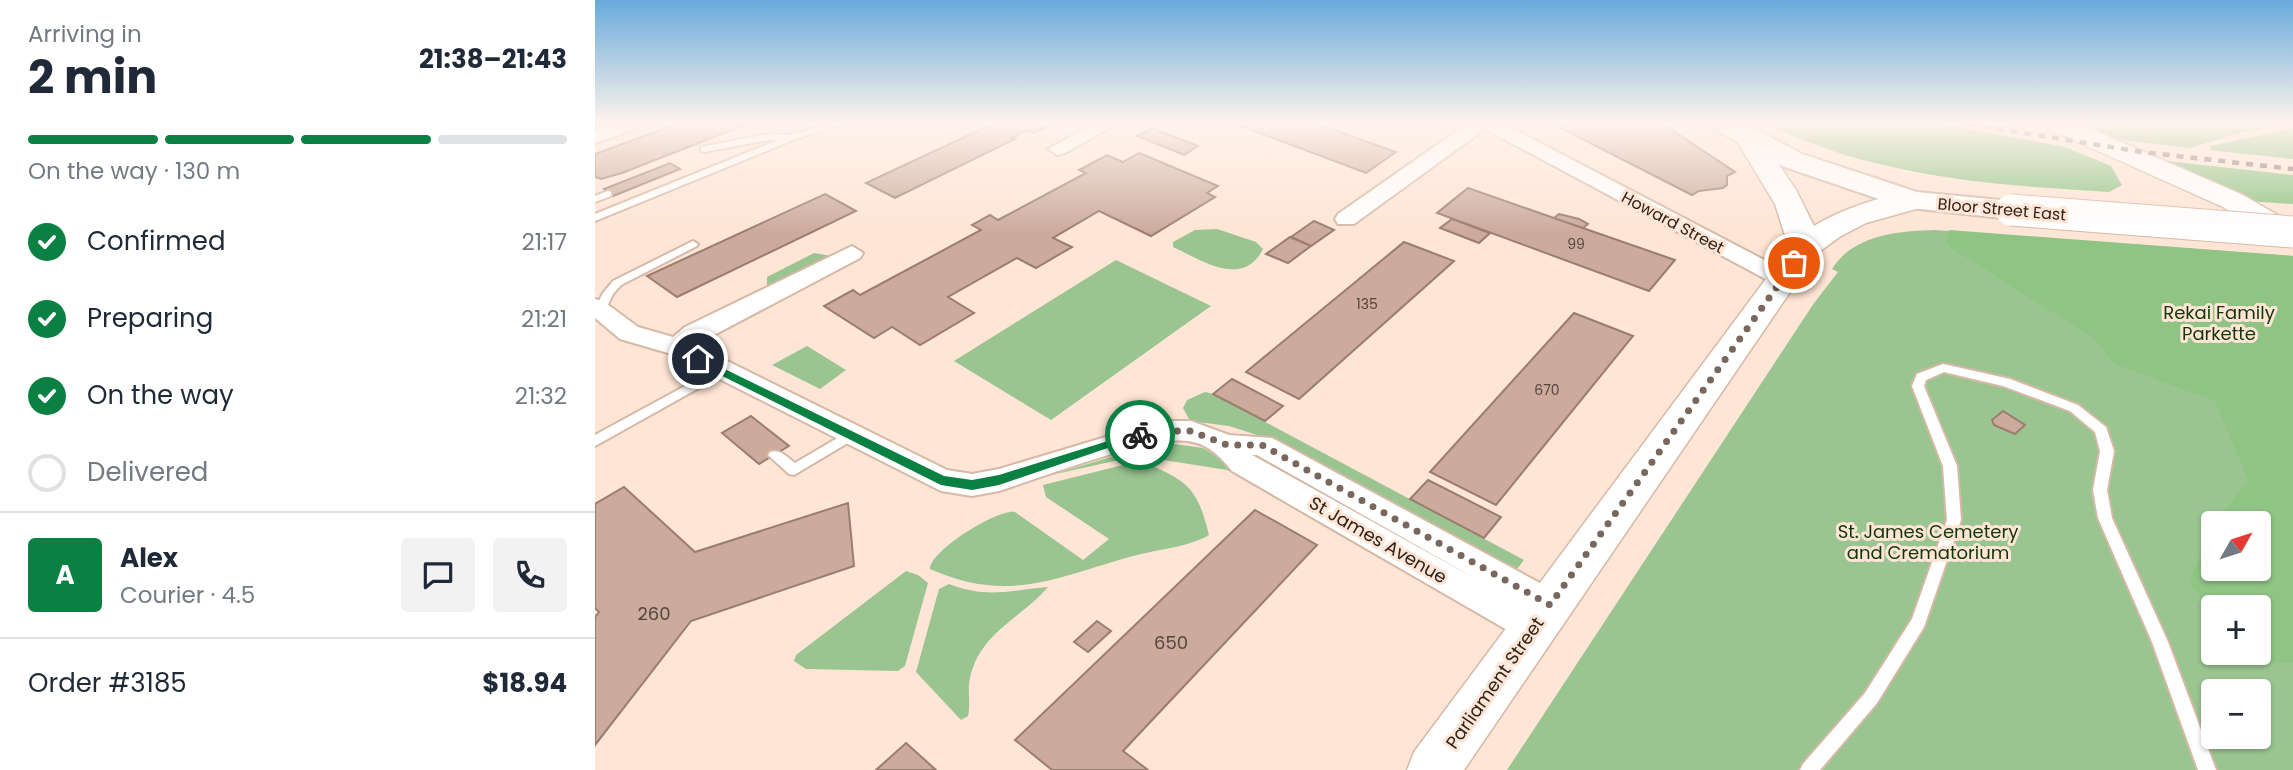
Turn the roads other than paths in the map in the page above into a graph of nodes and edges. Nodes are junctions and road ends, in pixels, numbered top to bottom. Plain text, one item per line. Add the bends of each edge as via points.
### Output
1 (737, 160) edge
2 (1429, 160) edge
3 (1569, 160) edge
4 (1760, 160) edge
5 (1796, 160) edge
6 (2140, 160) edge
7 (608, 194) dead end
8 (595, 199) edge
9 (1913, 201) junction
10 (595, 218) edge
11 (1346, 219) dead end
12 (2293, 234) edge
13 (693, 244) dead end
14 (852, 253) dead end
15 (1794, 263) junction
16 (597, 310) edge
17 (677, 347) junction
18 (720, 371) junction
19 (851, 435) junction
20 (595, 441) edge
21 (775, 455) dead end
22 (1542, 617) junction
23 (1433, 770) edge
24 (1809, 770) edge
25 (2207, 770) edge

1 - 10 lane
2 - 11 street
3 - 15 street, Howard Street
4 - 15 main road via 1787,194 1801,228
5 - 9 main road, Bloor Street East
6 - 12 main road via 2233,201
7 - 8 lane
9 - 12 main road, Bloor Street East, bridge
9 - 15 main road, Parliament Street via 1853,216 1827,229
13 - 16 lane via 617,283
14 - 17 street via 694,333
15 - 22 main road, Parliament Street
16 - 17 street, St James Avenue via 629,333
17 - 18 street, St James Avenue
18 - 19 street, St James Avenue
18 - 20 lane
19 - 21 lane via 794,470
19 - 22 street, St James Avenue via 941,480 972,485 1159,431 1191,431 1227,445 1242,463
22 - 23 main road, Parliament Street
24 - 25 lane via 1871,698 1919,622 1954,520 1950,466 1918,386 1921,377 1943,368 2054,398 2101,430 2107,452 2100,490 2105,518 2160,642

